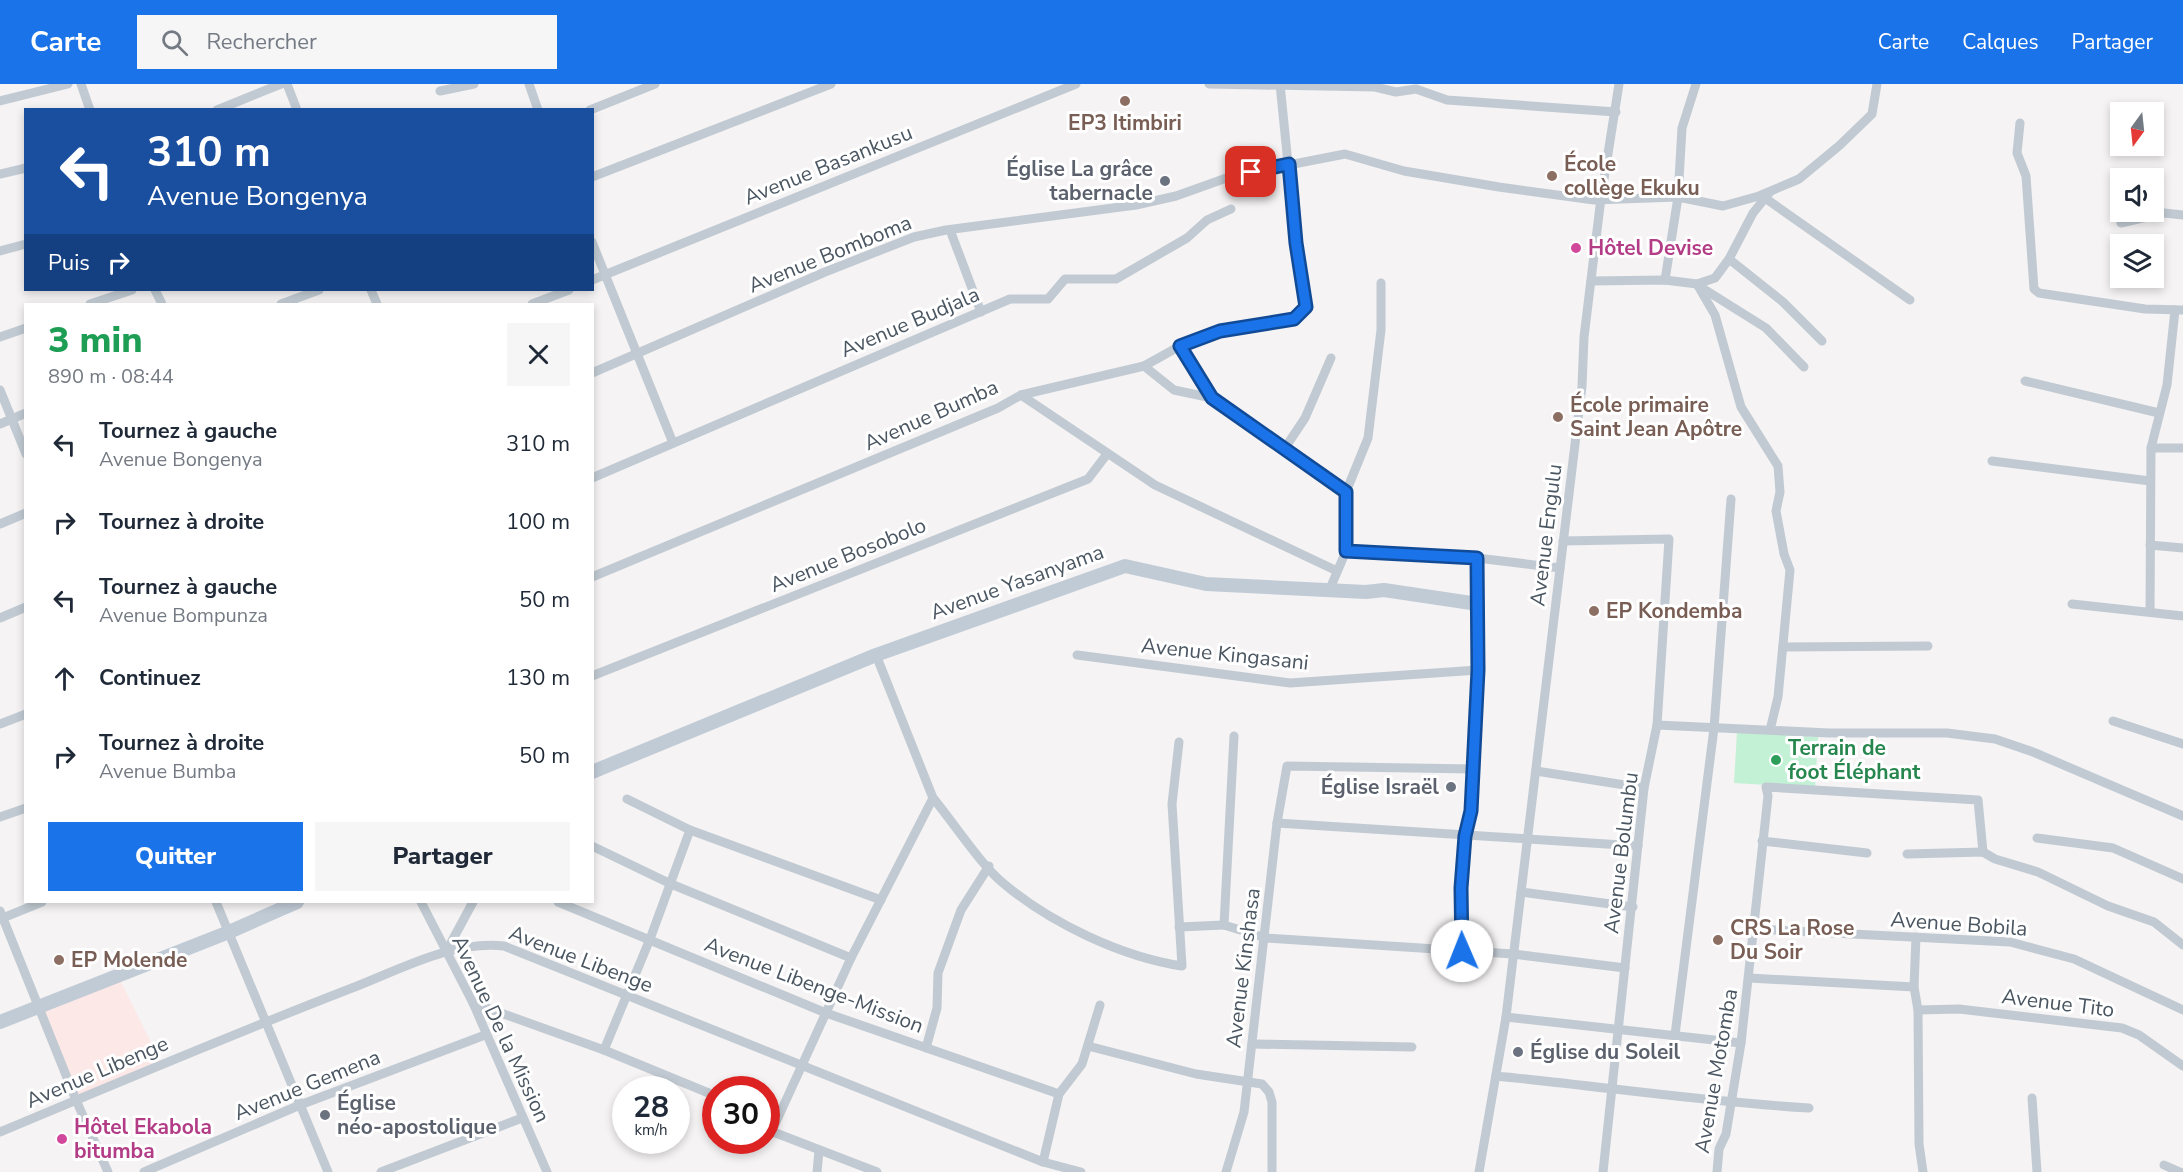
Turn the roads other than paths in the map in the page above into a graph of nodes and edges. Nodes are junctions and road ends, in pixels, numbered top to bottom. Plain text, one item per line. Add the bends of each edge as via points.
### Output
1 (68, 84) edge
2 (81, 84) edge
3 (281, 84) edge
4 (287, 84) edge
5 (474, 84) edge
6 (529, 84) edge
7 (655, 84) edge
8 (831, 84) edge
9 (1076, 84) edge
10 (1209, 84) edge
11 (1280, 84) edge
12 (1619, 84) edge
13 (1696, 84) edge
14 (1877, 84) edge
15 (440, 91) dead end
16 (0, 101) edge
17 (89, 108) edge
18 (222, 108) edge
19 (296, 108) edge
20 (537, 108) edge
21 (594, 108) edge
22 (1616, 112) junction
23 (2020, 123) dead end
24 (1289, 164) junction
25 (24, 168) edge
26 (0, 174) edge
27 (594, 176) edge
28 (1768, 194) junction
29 (1678, 197) junction
30 (1601, 198) junction
31 (1231, 209) dead end
32 (2183, 215) edge
33 (2121, 224) dead end
34 (950, 230) junction
35 (24, 245) edge
36 (594, 247) edge
37 (0, 251) edge
38 (1729, 260) junction
39 (606, 274) junction
40 (594, 279) edge
41 (1665, 280) junction
42 (1591, 282) junction
43 (1382, 283) dead end
44 (1697, 284) junction
45 (129, 291) edge
46 (316, 291) edge
47 (566, 291) edge
48 (1910, 300) dead end
49 (93, 303) edge
50 (284, 303) edge
51 (535, 303) edge
52 (2179, 310) edge
53 (981, 312) junction
54 (24, 329) edge
55 (0, 337) edge
56 (1822, 341) dead end
57 (1180, 346) junction
58 (636, 354) junction
59 (1331, 358) dead end
60 (1144, 366) junction
61 (1804, 367) dead end
62 (594, 372) edge
63 (2025, 381) dead end
64 (0, 390) edge
65 (1021, 395) junction
66 (1212, 398) junction
67 (2159, 413) junction
68 (24, 414) edge
69 (11, 419) junction
70 (0, 424) edge
71 (673, 443) junction
72 (1285, 448) junction
73 (2151, 448) junction
74 (2183, 448) edge
75 (24, 449) edge
76 (1107, 454) junction
77 (1992, 461) dead end
78 (594, 477) edge
79 (2150, 482) junction
80 (1346, 492) junction
81 (1731, 499) dead end
82 (24, 514) edge
83 (0, 524) edge
84 (1563, 541) junction
85 (2150, 545) junction
86 (2183, 548) edge
87 (1346, 551) junction
88 (1477, 558) junction
89 (1560, 568) junction
90 (1337, 571) junction
91 (594, 576) edge
92 (1329, 591) junction
93 (1478, 604) junction
94 (2072, 604) dead end
95 (24, 609) edge
96 (2150, 612) junction
97 (2183, 616) edge
98 (0, 618) edge
99 (1928, 646) dead end
100 (1783, 647) junction
101 (876, 655) junction
102 (1077, 655) dead end
103 (1478, 670) junction
104 (594, 675) edge
105 (24, 715) edge
106 (2113, 721) dead end
107 (0, 724) edge
108 (1657, 725) junction
109 (1714, 728) junction
110 (1770, 730) junction
111 (1234, 736) dead end
112 (1179, 742) dead end
113 (2183, 744) edge
114 (1473, 769) junction
115 (594, 771) edge
116 (1536, 771) junction
117 (1644, 788) junction
118 (933, 798) junction
119 (627, 799) dead end
120 (24, 809) edge
121 (2183, 816) edge
122 (0, 817) edge
123 (1276, 823) junction
124 (690, 830) junction
125 (1465, 836) junction
126 (2037, 838) dead end
127 (1528, 839) junction
128 (1762, 841) junction
129 (1638, 846) junction
130 (594, 847) edge
131 (1983, 852) junction
132 (1867, 853) dead end
133 (1907, 854) dead end
134 (988, 866) junction
135 (2183, 879) edge
136 (671, 884) junction
137 (1521, 892) junction
138 (881, 900) junction
139 (39, 903) edge
140 (216, 903) edge
141 (295, 903) edge
142 (422, 903) edge
143 (472, 903) edge
144 (560, 903) edge
145 (1633, 907) junction
146 (1, 916) edge
147 (1224, 925) junction
148 (1179, 927) junction
149 (1755, 929) junction
150 (229, 932) junction
151 (1917, 937) junction
152 (1266, 938) junction
153 (650, 939) junction
154 (2183, 945) edge
155 (1462, 951) junction
156 (446, 952) junction
157 (1513, 954) junction
158 (851, 958) junction
159 (1625, 968) junction
160 (1749, 978) junction
161 (1914, 987) junction
162 (626, 996) junction
163 (473, 1003) junction
164 (1100, 1005) dead end
165 (39, 1007) junction
166 (1918, 1010) junction
167 (2183, 1010) edge
168 (826, 1013) junction
169 (1506, 1017) junction
170 (0, 1022) edge
171 (264, 1022) junction
172 (1617, 1028) junction
173 (485, 1035) junction
174 (1675, 1035) junction
175 (1741, 1043) junction
176 (1252, 1044) junction
177 (1088, 1046) junction
178 (1412, 1047) dead end
179 (926, 1048) junction
180 (604, 1050) junction
181 (2183, 1066) edge
182 (803, 1068) junction
183 (1496, 1076) junction
184 (1248, 1081) junction
185 (1611, 1087) junction
186 (702, 1090) edge
187 (1059, 1094) junction
188 (2032, 1098) dead end
189 (76, 1100) junction
190 (1731, 1104) junction
191 (300, 1105) junction
192 (1809, 1108) dead end
193 (780, 1111) edge
194 (522, 1118) junction
195 (0, 1131) edge
196 (780, 1135) edge
197 (819, 1150) junction
198 (1043, 1162) junction
199 (2164, 1166) dead end
200 (108, 1172) edge
201 (144, 1172) edge
202 (328, 1172) edge
203 (381, 1172) edge
204 (547, 1172) edge
205 (817, 1172) edge
206 (877, 1172) edge
207 (1081, 1172) edge
208 (1226, 1172) edge
209 (1272, 1172) edge
210 (1479, 1172) edge
211 (1604, 1172) edge
212 (1718, 1172) edge
213 (1923, 1172) edge
214 (2037, 1172) edge
215 (2180, 1172) edge

1 - 16 street
2 - 17 street
3 - 18 street
4 - 19 street
5 - 15 street
6 - 20 street
7 - 21 street
8 - 27 street
9 - 39 street, Avenue Basankusu
10 - 11 street
11 - 22 street via 1376,87 1396,92 1416,89 1447,100
11 - 24 street
12 - 22 street, Avenue Engulu
13 - 29 street via 1682,128
14 - 28 street, Avenue Bomboma via 1872,114 1799,179
22 - 30 street, Avenue Engulu
23 - 52 street via 2017,153 2025,176 2034,289 2039,293 2145,309
24 - 30 street, Avenue Bomboma via 1345,154 1404,171 1499,188
24 - 34 street, Avenue Bomboma via 1232,176 1136,205
24 - 57 street, Avenue Bumba via 1306,307 1294,319 1220,331
25 - 26 street
28 - 29 street, Avenue Bomboma via 1723,206
28 - 38 street via 1753,213
28 - 48 street
29 - 30 street, Avenue Bomboma
29 - 41 street
30 - 42 street, Avenue Engulu
31 - 53 street, Avenue Budjala via 1207,220 1187,238 1116,279 1065,279 1051,298 1010,299
32 - 33 street via 2164,213
34 - 53 street
34 - 58 street, Avenue Bomboma via 903,241
35 - 37 street
36 - 39 street
38 - 44 street via 1715,278
38 - 56 street via 1783,302
39 - 40 street, Avenue Basankusu
39 - 58 street
41 - 42 street
41 - 44 street
42 - 84 street, Avenue Engulu
43 - 80 street via 1381,330 1368,438
44 - 61 street via 1766,328
44 - 100 street via 1715,315 1741,407 1778,466 1780,492 1776,511 1790,570
45 - 49 street
46 - 50 street
47 - 51 street
52 - 67 street
53 - 71 street, Avenue Budjala
54 - 55 street
57 - 60 street, Avenue Bumba
57 - 66 street
58 - 62 street, Avenue Bomboma
58 - 71 street
59 - 72 street via 1305,418
60 - 65 street, Avenue Bumba
60 - 66 street via 1174,390
63 - 67 street
64 - 69 street
65 - 76 street
65 - 91 street, Avenue Bumba
66 - 72 street
67 - 73 street
68 - 69 street
69 - 70 street
69 - 75 street
71 - 78 street, Avenue Budjala
72 - 80 street
73 - 74 street
73 - 79 street
76 - 90 street via 1155,485
76 - 104 street, Avenue Bosobolo via 1088,479
77 - 79 street
79 - 85 street
80 - 87 street
81 - 109 street
82 - 83 street
84 - 89 street, Avenue Engulu
84 - 108 street, Avenue Bolumbu via 1669,538
85 - 86 street
85 - 96 street
87 - 88 street
87 - 90 street
88 - 89 street
88 - 93 street
89 - 116 street, Avenue Engulu
90 - 92 street
92 - 93 street, Avenue Yasanyama via 1384,590
92 - 101 street, Avenue Yasanyama via 1206,584 1125,566
93 - 103 street
94 - 96 street
95 - 98 street
96 - 97 street
99 - 100 street
100 - 110 street
101 - 115 street, Avenue Yasanyama
101 - 118 street
102 - 103 street, Avenue Kingasani via 1290,683
103 - 114 street
105 - 107 street
106 - 113 street
108 - 109 street
108 - 117 street, Avenue Bolumbu
109 - 110 street
109 - 174 street
110 - 121 street via 1947,733 1995,739
111 - 147 street
112 - 148 street via 1172,804
114 - 123 street, Avenue Kinshasa via 1287,766
114 - 125 street
116 - 117 street
116 - 127 street, Avenue Engulu
117 - 129 street, Avenue Bolumbu
118 - 134 street
118 - 138 street
119 - 124 street
120 - 122 street
123 - 125 street
123 - 152 street, Avenue Kinshasa
124 - 136 street
124 - 138 street
125 - 127 street
125 - 155 street
126 - 135 street via 2113,848
127 - 129 street
127 - 137 street, Avenue Engulu
128 - 131 street, Avenue Motomba via 1766,787 1978,800
128 - 132 street
128 - 149 street, Avenue Motomba
129 - 145 street, Avenue Bolumbu
130 - 136 street
131 - 133 street
131 - 154 street via 2154,922
134 - 148 street via 1003,883 1071,928 1121,951 1182,966
134 - 179 street via 962,910 938,973 937,1008
136 - 153 street
136 - 158 street
137 - 145 street
137 - 157 street, Avenue Engulu
138 - 158 street
139 - 146 street
140 - 150 street
141 - 150 street
142 - 156 street, Avenue De la Mission
143 - 156 street
144 - 153 street, Avenue Libenge-Mission
145 - 159 street, Avenue Bolumbu
146 - 165 street
147 - 148 street
147 - 152 street
149 - 151 street, Avenue Bobila
149 - 160 street, Avenue Motomba
150 - 165 street
150 - 171 street
151 - 161 street
151 - 167 street, Avenue Bobila via 2010,942 2053,951
152 - 155 street
152 - 176 street, Avenue Kinshasa
153 - 162 street
153 - 168 street, Avenue Libenge-Mission
155 - 157 street
156 - 162 street, Avenue Libenge via 486,944 504,946
156 - 163 street, Avenue De la Mission
156 - 171 street, Avenue Libenge
157 - 159 street
157 - 169 street, Avenue Engulu
158 - 168 street
159 - 172 street, Avenue Bolumbu
160 - 161 street
160 - 175 street, Avenue Motomba
161 - 166 street
162 - 180 street
162 - 182 street, Avenue Libenge
163 - 173 street, Avenue De la Mission
163 - 180 street
164 - 177 street
165 - 170 street
165 - 189 street
166 - 181 street, Avenue Tito via 1959,1009 2122,1028 2139,1035
166 - 213 street via 1919,1144
168 - 179 street, Avenue Libenge-Mission
168 - 182 street
169 - 172 street
169 - 183 street, Avenue Engulu
171 - 189 street, Avenue Libenge
171 - 191 street
172 - 174 street
172 - 185 street, Avenue Bolumbu
173 - 191 street, Avenue Gemena
173 - 194 street, Avenue De la Mission
174 - 175 street
175 - 190 street, Avenue Motomba
176 - 178 street
176 - 184 street, Avenue Kinshasa
177 - 184 street via 1196,1074
177 - 187 street via 1082,1064
179 - 187 street, Avenue Libenge-Mission
180 - 186 street
182 - 193 street
182 - 198 street, Avenue Libenge
183 - 185 street
183 - 210 street, Avenue Engulu
184 - 208 street, Avenue Kinshasa via 1244,1112
184 - 209 street via 1262,1084 1272,1102
185 - 190 street
185 - 211 street, Avenue Bolumbu
187 - 198 street
188 - 214 street
189 - 195 street, Avenue Libenge
189 - 200 street
190 - 192 street
190 - 212 street, Avenue Motomba via 1719,1149
191 - 201 street, Avenue Gemena
191 - 202 street
194 - 203 street
194 - 204 street, Avenue De la Mission
196 - 197 street
197 - 205 street
197 - 206 street
198 - 207 street, Avenue Libenge
199 - 215 street

